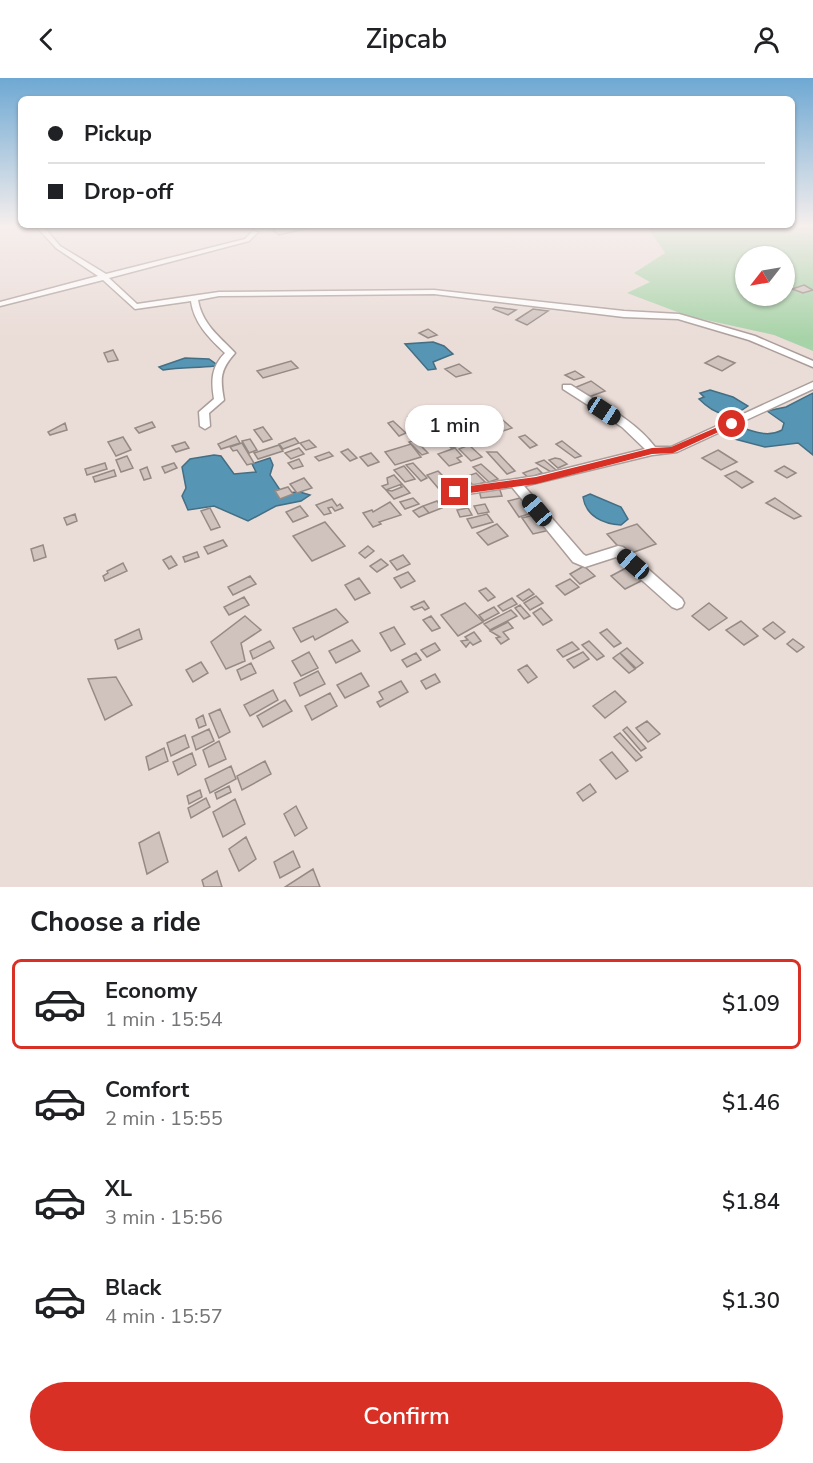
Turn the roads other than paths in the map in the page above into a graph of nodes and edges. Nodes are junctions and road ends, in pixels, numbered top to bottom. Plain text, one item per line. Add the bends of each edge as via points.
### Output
1 (82, 263) edge
2 (156, 263) edge
3 (103, 276) junction
4 (194, 297) junction
5 (0, 304) edge
6 (813, 364) edge
7 (813, 385) edge
8 (567, 387) dead end
9 (205, 426) dead end
10 (652, 451) junction
11 (515, 483) junction
12 (455, 492) dead end
13 (677, 603) dead end

1 - 3 street
2 - 3 street
3 - 4 street via 135,307
3 - 5 street
4 - 6 street via 277,291 434,292 679,317 752,338
4 - 9 street via 195,313 230,353 219,364 215,378 219,400 204,412
7 - 10 street via 681,446
8 - 10 street via 631,429
10 - 11 street
11 - 12 street
11 - 13 street via 578,558 585,562 618,551

